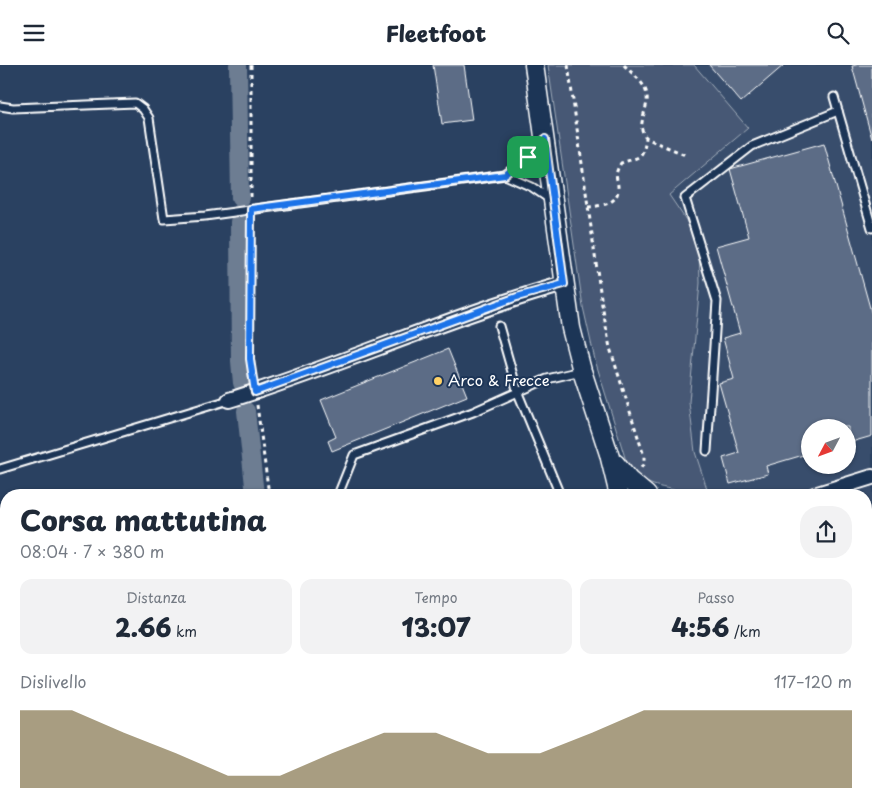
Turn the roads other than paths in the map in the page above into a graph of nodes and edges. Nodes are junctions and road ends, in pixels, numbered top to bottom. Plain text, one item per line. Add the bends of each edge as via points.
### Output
1 (534, 65) edge
2 (834, 97) dead end
3 (0, 106) edge
4 (838, 111) junction
5 (545, 139) junction
6 (505, 175) junction
7 (553, 201) junction
8 (872, 228) edge
9 (564, 284) junction
10 (499, 326) dead end
11 (582, 371) junction
12 (518, 393) junction
13 (229, 400) joint
14 (707, 451) dead end
15 (609, 454) junction
16 (0, 469) edge
17 (872, 477) edge
18 (340, 489) edge
19 (558, 489) edge
20 (618, 489) edge
21 (640, 489) edge
22 (833, 489) edge

1 - 5 street
2 - 4 lane
3 - 6 lane via 135,103 148,118 164,219
4 - 8 lane
4 - 14 lane via 752,145 685,198 717,301
5 - 6 lane
5 - 7 street
6 - 7 lane
7 - 9 street
9 - 11 street
9 - 13 street via 509,300
10 - 12 lane
11 - 12 lane via 547,379
11 - 15 street
12 - 18 lane via 354,455
12 - 19 lane
13 - 16 lane
15 - 20 street
15 - 21 street
17 - 22 street

